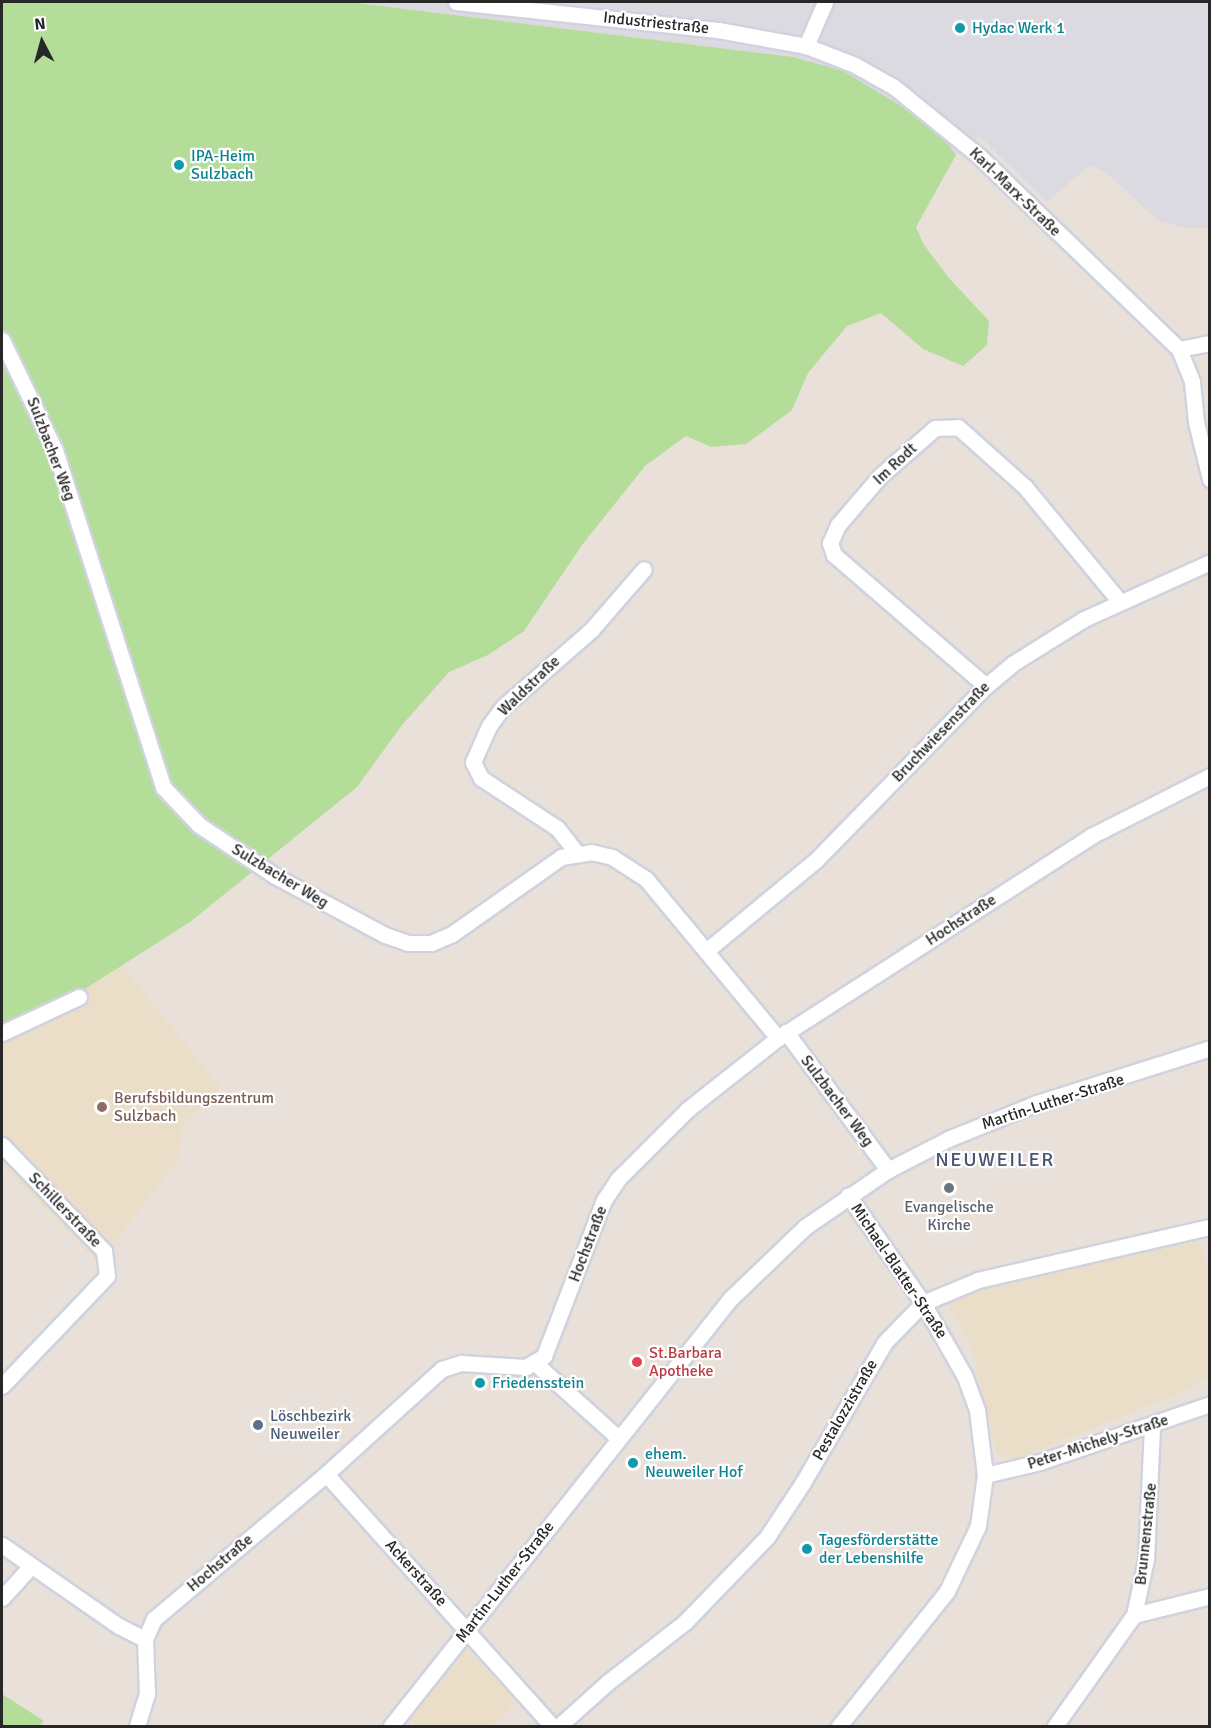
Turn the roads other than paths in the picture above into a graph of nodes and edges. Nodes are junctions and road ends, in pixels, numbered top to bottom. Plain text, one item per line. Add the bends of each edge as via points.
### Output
1 (456, 2) edge
2 (825, 2) edge
3 (806, 46) junction
4 (2, 340) edge
5 (1209, 343) edge
6 (1179, 349) junction
7 (1209, 479) edge
8 (1209, 562) edge
9 (644, 569) dead end
10 (1120, 602) junction
11 (986, 686) junction
12 (1209, 776) edge
13 (576, 852) junction
14 (706, 951) junction
15 (79, 997) dead end
16 (2, 1033) edge
17 (782, 1035) junction
18 (1209, 1048) edge
19 (2, 1145) edge
20 (888, 1170) junction
21 (848, 1196) junction
22 (1209, 1227) edge
23 (923, 1303) junction
24 (536, 1364) junction
25 (2, 1386) edge
26 (1209, 1404) edge
27 (1152, 1425) junction
28 (617, 1437) junction
29 (326, 1474) junction
30 (985, 1475) junction
31 (2, 1545) edge
32 (31, 1566) junction
33 (1209, 1596) edge
34 (2, 1598) edge
35 (1134, 1615) junction
36 (468, 1630) junction
37 (145, 1639) junction
38 (137, 1726) edge
39 (391, 1726) edge
40 (552, 1726) edge
41 (559, 1726) edge
42 (838, 1726) edge
43 (1055, 1726) edge

1 - 3 street, Industriestraße via 718,30
2 - 3 street
3 - 6 street, Karl-Marx-Straße via 853,64 933,115
4 - 13 street, Sulzbacher Weg via 55,450 163,786 199,825 275,876 385,935 408,943 431,943 452,934 561,857
5 - 6 street
6 - 7 street via 1192,382
8 - 10 street, Bruchwiesenstraße
9 - 13 street, Waldstraße via 591,629 503,708 489,726 473,762 481,778 557,828
10 - 11 street, Bruchwiesenstraße via 1045,640
10 - 11 street, Im Rodt via 1025,487 958,427 935,428 880,476 838,525 830,543 834,555
11 - 14 street, Bruchwiesenstraße via 816,860
12 - 17 street, Hochstraße via 1091,836
13 - 14 street, Sulzbacher Weg via 591,852 628,865 646,879
14 - 17 street, Sulzbacher Weg
15 - 16 street
17 - 20 street, Sulzbacher Weg
17 - 24 street, Hochstraße via 688,1109 618,1179 593,1221 556,1332
18 - 20 street, Martin-Luther-Straße via 998,1117
19 - 25 street, Schillerstraße via 104,1251 107,1276
20 - 21 street, Martin-Luther-Straße
21 - 23 street, Michael-Blatter-Straße
21 - 28 street, Martin-Luther-Straße via 805,1227 730,1299
22 - 23 street, Pestalozzistraße via 978,1280
23 - 30 street, Michael-Blatter-Straße via 964,1375 977,1410
23 - 41 street, Pestalozzistraße via 885,1342 767,1537 685,1622
24 - 28 street
24 - 29 street, Hochstraße via 526,1367 461,1363 442,1369
26 - 27 street, Peter-Michely-Straße
27 - 30 street, Peter-Michely-Straße via 1040,1462
27 - 35 street, Brunnenstraße via 1146,1559
28 - 36 street, Martin-Luther-Straße
29 - 36 street, Ackerstraße
29 - 37 street, Hochstraße via 154,1619
30 - 42 street, Michael-Blatter-Straße via 978,1526 947,1592
31 - 32 street
32 - 34 street
32 - 37 street
33 - 35 street
35 - 43 street, Brunnenstraße
36 - 39 street, Martin-Luther-Straße
36 - 40 street, Ackerstraße
37 - 38 street via 147,1694

